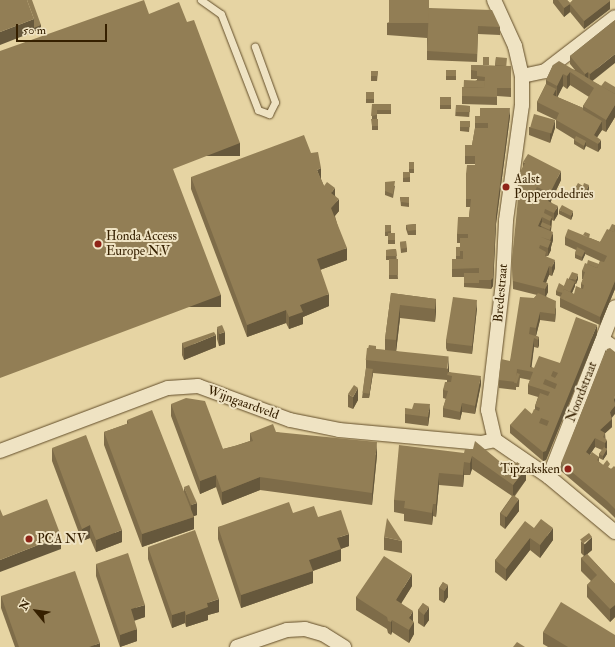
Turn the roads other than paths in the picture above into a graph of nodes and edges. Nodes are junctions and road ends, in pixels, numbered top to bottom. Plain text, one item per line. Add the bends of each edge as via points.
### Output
1 (201, 0) edge
2 (494, 0) edge
3 (615, 17) edge
4 (255, 47) dead end
5 (522, 76) junction
6 (615, 307) edge
7 (603, 340) junction
8 (615, 348) edge
9 (495, 440) junction
10 (0, 451) edge
11 (549, 477) junction
12 (615, 532) edge
13 (237, 647) edge
14 (344, 647) edge

1 - 4 lane via 221,14 258,110 269,114 275,102
2 - 5 street, Bredestraat via 515,46
3 - 5 street via 544,71
5 - 9 street, Bredestraat via 522,105 506,222 503,282 488,410
6 - 7 street, Noordstraat
7 - 8 street
7 - 11 street, Noordstraat
9 - 10 street, Wijngaardveld via 481,443 339,430 290,420 198,386 168,388
9 - 11 street
11 - 12 street
13 - 14 street via 287,630 305,629 323,634

